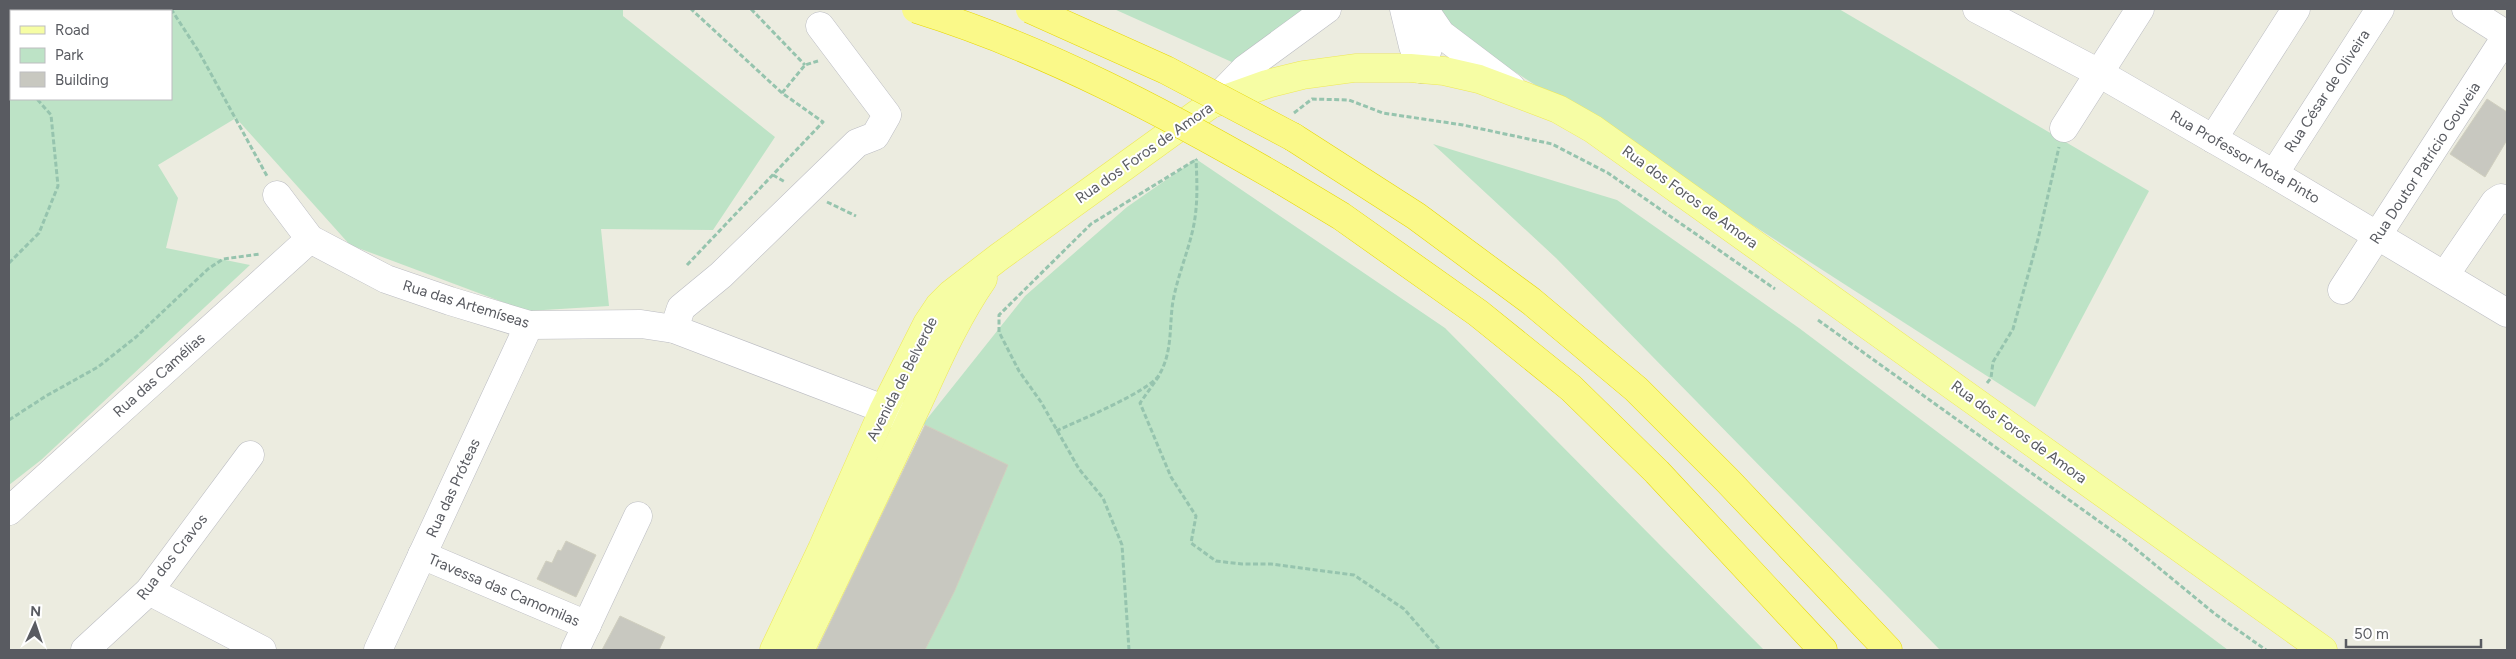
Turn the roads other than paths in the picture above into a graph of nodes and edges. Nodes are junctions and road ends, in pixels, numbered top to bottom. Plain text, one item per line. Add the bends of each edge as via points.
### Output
1 (916, 9) edge
2 (1030, 9) edge
3 (1327, 9) edge
4 (1977, 9) edge
5 (2140, 9) edge
6 (2296, 9) edge
7 (2380, 9) edge
8 (2466, 9) edge
9 (1419, 11) edge
10 (820, 26) dead end
11 (2507, 35) edge
12 (1421, 69) junction
13 (2099, 73) junction
14 (1518, 92) junction
15 (1211, 104) junction
16 (2064, 128) road end
17 (2213, 139) junction
18 (2274, 174) junction
19 (277, 195) road end
20 (2507, 200) edge
21 (2378, 234) junction
22 (310, 239) junction
23 (999, 257) junction
24 (2445, 275) junction
25 (2342, 290) dead end
26 (2507, 313) edge
27 (529, 325) junction
28 (674, 329) junction
29 (884, 409) junction
30 (911, 419) junction
31 (250, 455) dead end
32 (9, 511) edge
33 (638, 516) dead end
34 (422, 555) junction
35 (148, 591) junction
36 (587, 626) junction
37 (85, 650) edge
38 (262, 650) edge
39 (378, 650) edge
40 (575, 650) edge
41 (774, 650) edge
42 (800, 650) edge
43 (1823, 650) edge
44 (1888, 650) edge
45 (2323, 650) edge

1 - 43 highway, bridge via 960,22 1047,57 1220,145 1341,216 1470,307 1571,388 1657,472
2 - 44 highway, bridge via 1291,127 1531,301 1636,389
3 - 15 street via 1245,69
4 - 13 street, Rua Professor Mota Pinto
5 - 13 street
6 - 17 street
7 - 18 street, Rua César de Oliveira
8 - 11 street
9 - 12 street via 1432,37
9 - 14 street via 1441,34
10 - 28 street via 887,116 875,136 857,143 721,275 684,304
11 - 21 street, Rua Doutor Patrício Gouveia
12 - 14 main road, Rua dos Foros de Amora via 1479,79
12 - 15 main road, Rua dos Foros de Amora via 1355,68 1303,75
13 - 16 street
13 - 17 street, Rua Professor Mota Pinto
14 - 45 main road, Rua dos Foros de Amora via 1558,109 1626,151
15 - 23 main road, Rua dos Foros de Amora
17 - 18 street, Rua Professor Mota Pinto
18 - 21 street, Rua Professor Mota Pinto
19 - 22 street, Rua das Artemíseas
20 - 24 street via 2501,198 2495,202
21 - 24 street, Rua Professor Mota Pinto
21 - 25 street, Rua Doutor Patrício Gouveia
22 - 27 street, Rua das Artemíseas via 386,279
22 - 32 street, Rua das Camélias
23 - 29 main road, Avenida de Belverde via 939,306
23 - 30 main road, Avenida de Belverde via 945,341
24 - 26 street, Rua Professor Mota Pinto
27 - 28 street, Rua das Artemíseas via 641,324
27 - 34 street, Rua das Próteas
28 - 29 street, Rua das Artemíseas
29 - 30 street, Rua das Artemíseas
29 - 41 main road, Avenida de Belverde
30 - 42 main road, Avenida de Belverde
31 - 35 street, Rua dos Cravos
33 - 36 street
34 - 36 street, Travessa das Camomilas
34 - 39 street, Rua das Próteas
35 - 37 street, Rua dos Cravos
35 - 38 street
36 - 40 street

